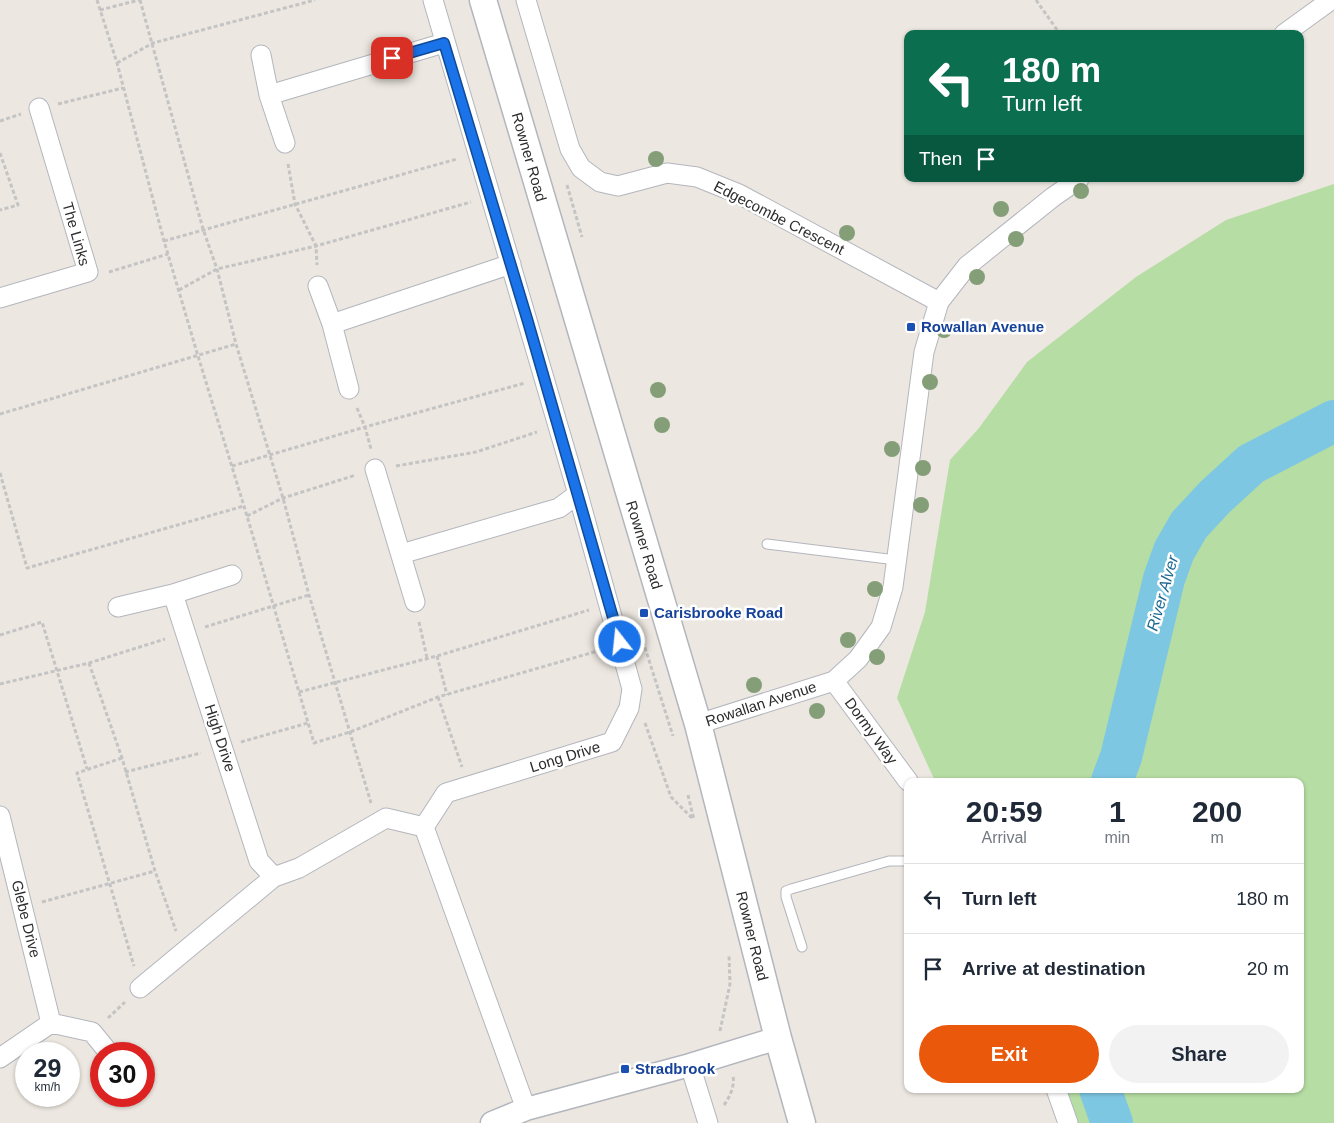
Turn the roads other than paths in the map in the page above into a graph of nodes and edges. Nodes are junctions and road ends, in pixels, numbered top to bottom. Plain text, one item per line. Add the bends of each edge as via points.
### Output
1 (433, 0) edge
2 (483, 0) edge
3 (526, 0) edge
4 (1331, 0) edge
5 (1290, 30) edge
6 (444, 43) junction
7 (261, 55) dead end
8 (269, 95) junction
9 (39, 108) dead end
10 (285, 143) road end
11 (1075, 182) edge
12 (511, 264) junction
13 (318, 286) road end
14 (0, 298) edge
15 (939, 302) junction
16 (332, 324) junction
17 (349, 389) road end
18 (375, 469) road end
19 (578, 494) junction
20 (767, 544) dead end
21 (402, 554) junction
22 (896, 560) junction
23 (232, 575) dead end
24 (174, 594) junction
25 (415, 602) road end
26 (118, 607) dead end
27 (834, 681) junction
28 (698, 724) junction
29 (906, 778) edge
30 (0, 816) edge
31 (424, 826) junction
32 (904, 861) edge
33 (274, 877) junction
34 (802, 947) dead end
35 (140, 988) road end
36 (51, 1022) junction
37 (778, 1038) junction
38 (100, 1042) edge
39 (0, 1058) edge
40 (690, 1065) junction
41 (1057, 1093) edge
42 (526, 1109) junction
43 (714, 1117) edge
44 (492, 1123) edge
45 (802, 1123) edge
46 (1068, 1123) edge

1 - 6 street, Long Drive
2 - 28 main road, Rowner Road
3 - 15 street, Edgecombe Crescent via 570,149 581,168 600,182 618,186 667,173 697,177 739,194
4 - 5 street
6 - 8 street
6 - 12 street, Long Drive
7 - 8 street
8 - 10 street
9 - 14 street, The Links via 88,272
11 - 15 street, Rowallan Avenue via 967,266
12 - 16 street
12 - 19 street, Long Drive
13 - 16 street
15 - 22 street, Rowallan Avenue via 924,352
16 - 17 street
18 - 21 street
19 - 21 street via 559,508
19 - 31 street, Long Drive via 632,689 629,708 612,742 446,793
20 - 22 lane
21 - 25 street
22 - 27 street, Rowallan Avenue via 893,587 881,627 858,659
23 - 24 street
24 - 26 street
24 - 33 street, High Drive via 259,861
27 - 28 street, Rowallan Avenue
27 - 29 street, Dormy Way
28 - 37 main road, Rowner Road
30 - 36 street, Glebe Drive
31 - 33 street via 386,818 299,868
31 - 42 street
32 - 34 lane via 889,861 786,891
33 - 35 street
36 - 38 street via 92,1032
36 - 39 street
37 - 40 street
37 - 45 main road, Rowner Road
40 - 42 street
40 - 43 street
41 - 46 street
42 - 44 street

